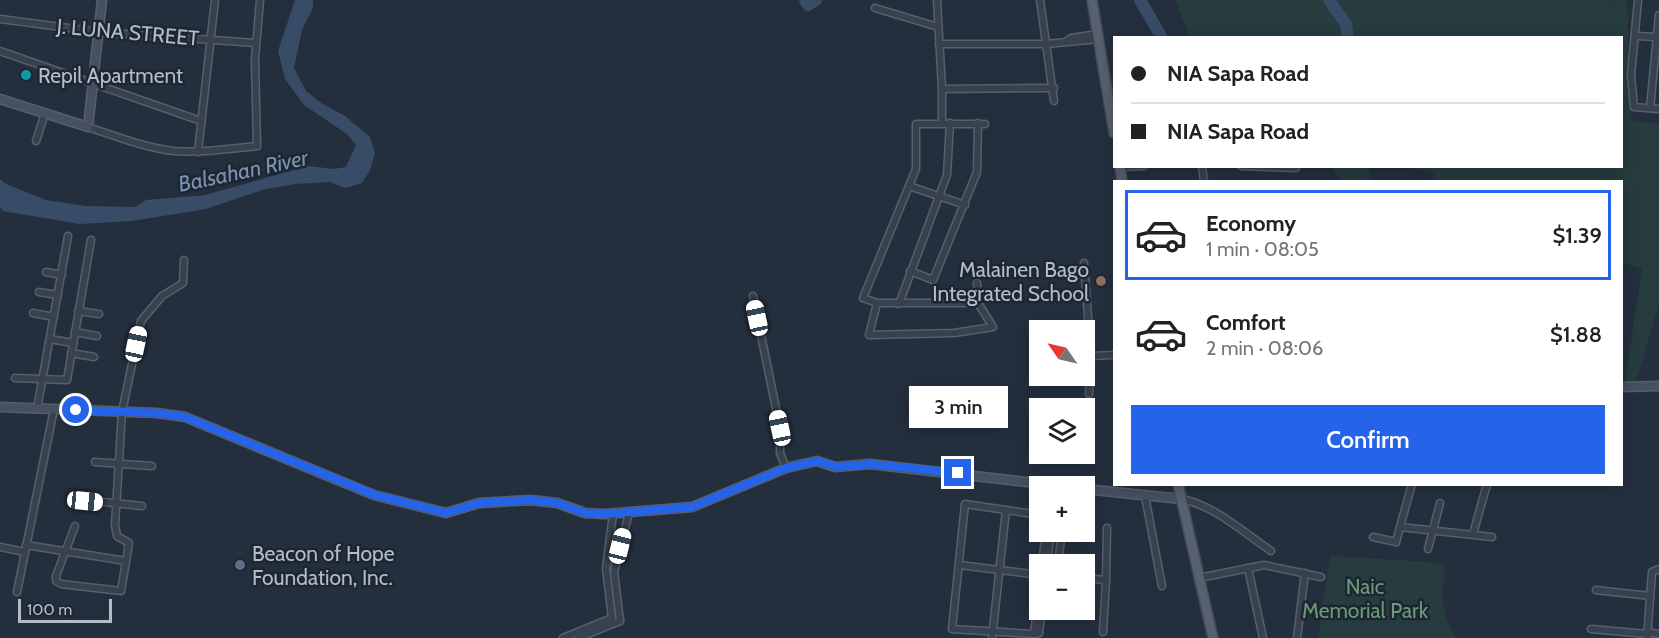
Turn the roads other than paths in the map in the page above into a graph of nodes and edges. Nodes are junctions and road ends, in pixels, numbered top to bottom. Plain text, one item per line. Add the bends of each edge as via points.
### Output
1 (102, 0) edge
2 (215, 0) edge
3 (260, 0) edge
4 (937, 0) edge
5 (1040, 0) edge
6 (1092, 0) edge
7 (1638, 0) edge
8 (875, 8) dead end
9 (1659, 15) edge
10 (0, 19) edge
11 (938, 27) junction
12 (99, 32) junction
13 (1635, 36) junction
14 (1095, 37) junction
15 (1657, 37) edge
16 (210, 40) junction
17 (256, 43) junction
18 (1046, 44) junction
19 (939, 45) junction
20 (0, 51) edge
21 (94, 84) junction
22 (1054, 87) junction
23 (942, 89) junction
24 (0, 99) edge
25 (1054, 100) dead end
26 (1650, 108) junction
27 (1659, 109) edge
28 (45, 113) junction
29 (201, 122) junction
30 (942, 123) junction
31 (950, 123) junction
32 (88, 127) junction
33 (1113, 128) edge
34 (36, 141) dead end
35 (198, 152) junction
36 (909, 186) junction
37 (939, 197) junction
38 (965, 206) junction
39 (68, 236) dead end
40 (91, 240) dead end
41 (183, 260) dead end
42 (1084, 263) dead end
43 (910, 271) junction
44 (46, 272) dead end
45 (62, 275) junction
46 (977, 283) dead end
47 (39, 292) dead end
48 (58, 295) junction
49 (753, 296) dead end
50 (877, 303) junction
51 (899, 303) junction
52 (978, 303) junction
53 (78, 311) junction
54 (33, 313) dead end
55 (99, 314) dead end
56 (54, 317) junction
57 (1088, 320) edge
58 (75, 332) junction
59 (97, 336) dead end
60 (50, 339) junction
61 (73, 343) junction
62 (71, 353) junction
63 (1095, 355) edge
64 (1113, 355) edge
65 (94, 357) dead end
66 (15, 378) dead end
67 (42, 378) junction
68 (1089, 386) edge
69 (1659, 386) edge
70 (1623, 387) edge
71 (1089, 394) dead end
72 (0, 407) edge
73 (37, 409) junction
74 (54, 410) junction
75 (122, 412) junction
76 (95, 462) dead end
77 (119, 463) junction
78 (152, 466) dead end
79 (786, 468) junction
80 (1029, 483) edge
81 (1179, 486) edge
82 (1411, 486) edge
83 (1486, 486) edge
84 (1095, 490) edge
85 (1145, 496) junction
86 (1182, 499) junction
87 (85, 501) dead end
88 (1440, 503) dead end
89 (117, 504) junction
90 (142, 506) dead end
91 (1006, 510) junction
92 (629, 513) junction
93 (1029, 513) edge
94 (613, 514) junction
95 (75, 526) dead end
96 (1400, 527) junction
97 (1107, 528) dead end
98 (1432, 530) junction
99 (1473, 534) junction
100 (1373, 537) dead end
101 (1492, 537) dead end
102 (0, 547) edge
103 (26, 549) junction
104 (1428, 549) dead end
105 (65, 551) junction
106 (1271, 551) dead end
107 (126, 561) junction
108 (607, 562) junction
109 (616, 562) junction
110 (959, 565) junction
111 (1248, 568) junction
112 (999, 569) junction
113 (1659, 569) edge
114 (1029, 573) edge
115 (1305, 573) junction
116 (1321, 577) dead end
117 (1199, 578) junction
118 (1095, 579) edge
119 (1106, 580) junction
120 (1162, 586) dead end
121 (1596, 590) dead end
122 (17, 592) dead end
123 (1650, 596) junction
124 (612, 618) junction
125 (1036, 620) edge
126 (1041, 620) edge
127 (620, 621) junction
128 (952, 629) junction
129 (1592, 629) dead end
130 (1103, 632) dead end
131 (1034, 634) junction
132 (1659, 634) edge
133 (992, 635) edge
134 (1647, 635) edge
135 (563, 638) edge
136 (578, 638) edge
137 (951, 638) edge
138 (1213, 638) edge
139 (1263, 638) edge
140 (1296, 638) edge

1 - 12 street
2 - 16 street
3 - 17 street
4 - 11 street
5 - 18 street
6 - 14 main road
7 - 13 street
8 - 11 street
9 - 15 street
10 - 12 street, J. LUNA STREET
11 - 19 street
12 - 16 street, J. LUNA STREET
12 - 21 street
13 - 15 street
13 - 26 street via 1631,75 1634,107
14 - 18 street
14 - 33 main road
15 - 26 street
16 - 17 street, J. LUNA STREET
16 - 29 street
17 - 35 street via 257,146
18 - 19 street
18 - 22 street
19 - 23 street
20 - 21 street
21 - 29 street
21 - 32 street
22 - 23 street
22 - 25 street
23 - 30 street
24 - 28 street
26 - 27 street
28 - 32 street
28 - 34 street
29 - 35 street
30 - 31 street
30 - 36 street via 916,124 916,169
31 - 37 street via 947,175
31 - 38 street via 981,123 977,172
32 - 35 street via 171,151
36 - 37 street
36 - 50 street via 863,298
37 - 38 street
37 - 43 street
38 - 43 street via 933,280
39 - 45 street
40 - 53 street
41 - 75 street via 183,283 162,296 141,321
42 - 57 street
43 - 51 street
44 - 45 street
45 - 48 street
46 - 52 street
47 - 48 street
48 - 56 street
49 - 79 street via 780,428 780,453
50 - 51 street
50 - 52 street via 869,334 954,333 993,327
51 - 52 street
53 - 55 street
53 - 58 street
54 - 56 street
56 - 60 street
58 - 59 street
58 - 61 street
60 - 61 street
60 - 67 street
61 - 62 street
62 - 65 street
62 - 67 street via 67,380
63 - 64 street
66 - 67 street
67 - 73 street
68 - 71 street
69 - 70 street
72 - 73 street
73 - 74 street
74 - 75 street
74 - 103 street
75 - 77 street
75 - 94 street via 185,417 375,495 446,513 479,503 531,500 557,503 585,513
76 - 77 street
77 - 78 street
77 - 89 street
79 - 80 street via 818,461 836,467 870,464
79 - 92 street via 692,507
81 - 86 main road
82 - 96 street
83 - 99 street
84 - 85 street
85 - 86 street
85 - 120 street
86 - 106 street via 1227,519
86 - 117 main road
87 - 89 street
88 - 98 street
89 - 90 street
89 - 107 street via 117,536 129,543
91 - 93 street
91 - 110 street via 965,504
91 - 112 street
92 - 94 street
92 - 109 street
94 - 108 street
95 - 105 street
96 - 98 street
96 - 100 street via 1396,542
97 - 119 street
98 - 99 street
98 - 104 street
99 - 101 street
102 - 103 street
103 - 105 street
103 - 122 street
105 - 107 street
105 - 107 street via 55,579 62,584 121,591
108 - 109 street
108 - 124 street
109 - 127 street
110 - 112 street
110 - 128 street
111 - 115 street via 1264,565
111 - 117 street
111 - 139 street
112 - 114 street
112 - 133 street
113 - 123 street via 1652,572
115 - 116 street
115 - 140 street
117 - 138 main road
118 - 119 street
119 - 130 street
121 - 123 street
123 - 134 street
124 - 127 street
124 - 135 street
125 - 131 street
126 - 131 street via 1039,633
127 - 136 street
128 - 133 street
128 - 137 street
129 - 134 street
131 - 133 street
132 - 134 street

